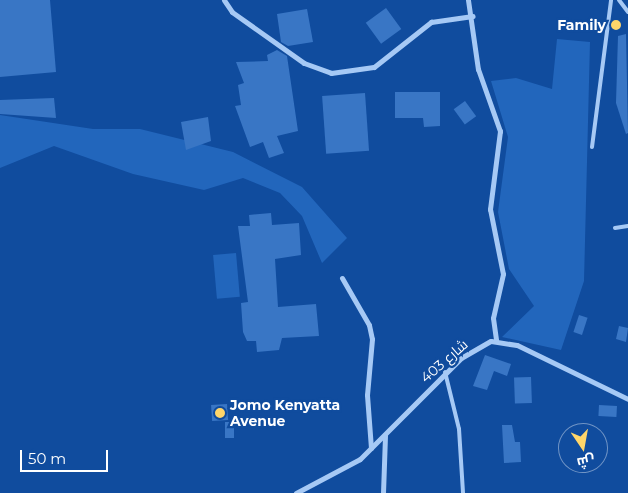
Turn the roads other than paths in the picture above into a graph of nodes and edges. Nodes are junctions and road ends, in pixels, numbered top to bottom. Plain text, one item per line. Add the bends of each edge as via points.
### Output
1 (224, 0) edge
2 (468, 0) edge
3 (611, 0) edge
4 (619, 0) edge
5 (628, 12) edge
6 (473, 16) junction
7 (592, 147) dead end
8 (628, 226) edge
9 (615, 228) dead end
10 (342, 278) dead end
11 (496, 340) junction
12 (445, 372) junction
13 (628, 399) edge
14 (385, 434) junction
15 (371, 448) junction
16 (296, 493) edge
17 (383, 493) edge
18 (463, 493) edge

1 - 6 street via 232,12 304,63 331,73 374,66 431,22
2 - 6 street
3 - 7 lane
4 - 5 lane
6 - 11 street via 477,62 500,131 490,209 503,274 493,318
8 - 9 lane
10 - 15 street via 369,324 372,339 367,395
11 - 12 street, شارع 403 via 471,350
11 - 13 street via 536,354
12 - 14 street, شارع 403
12 - 18 lane via 459,429
14 - 15 street, شارع 403
14 - 17 street
15 - 16 street, شارع 403

